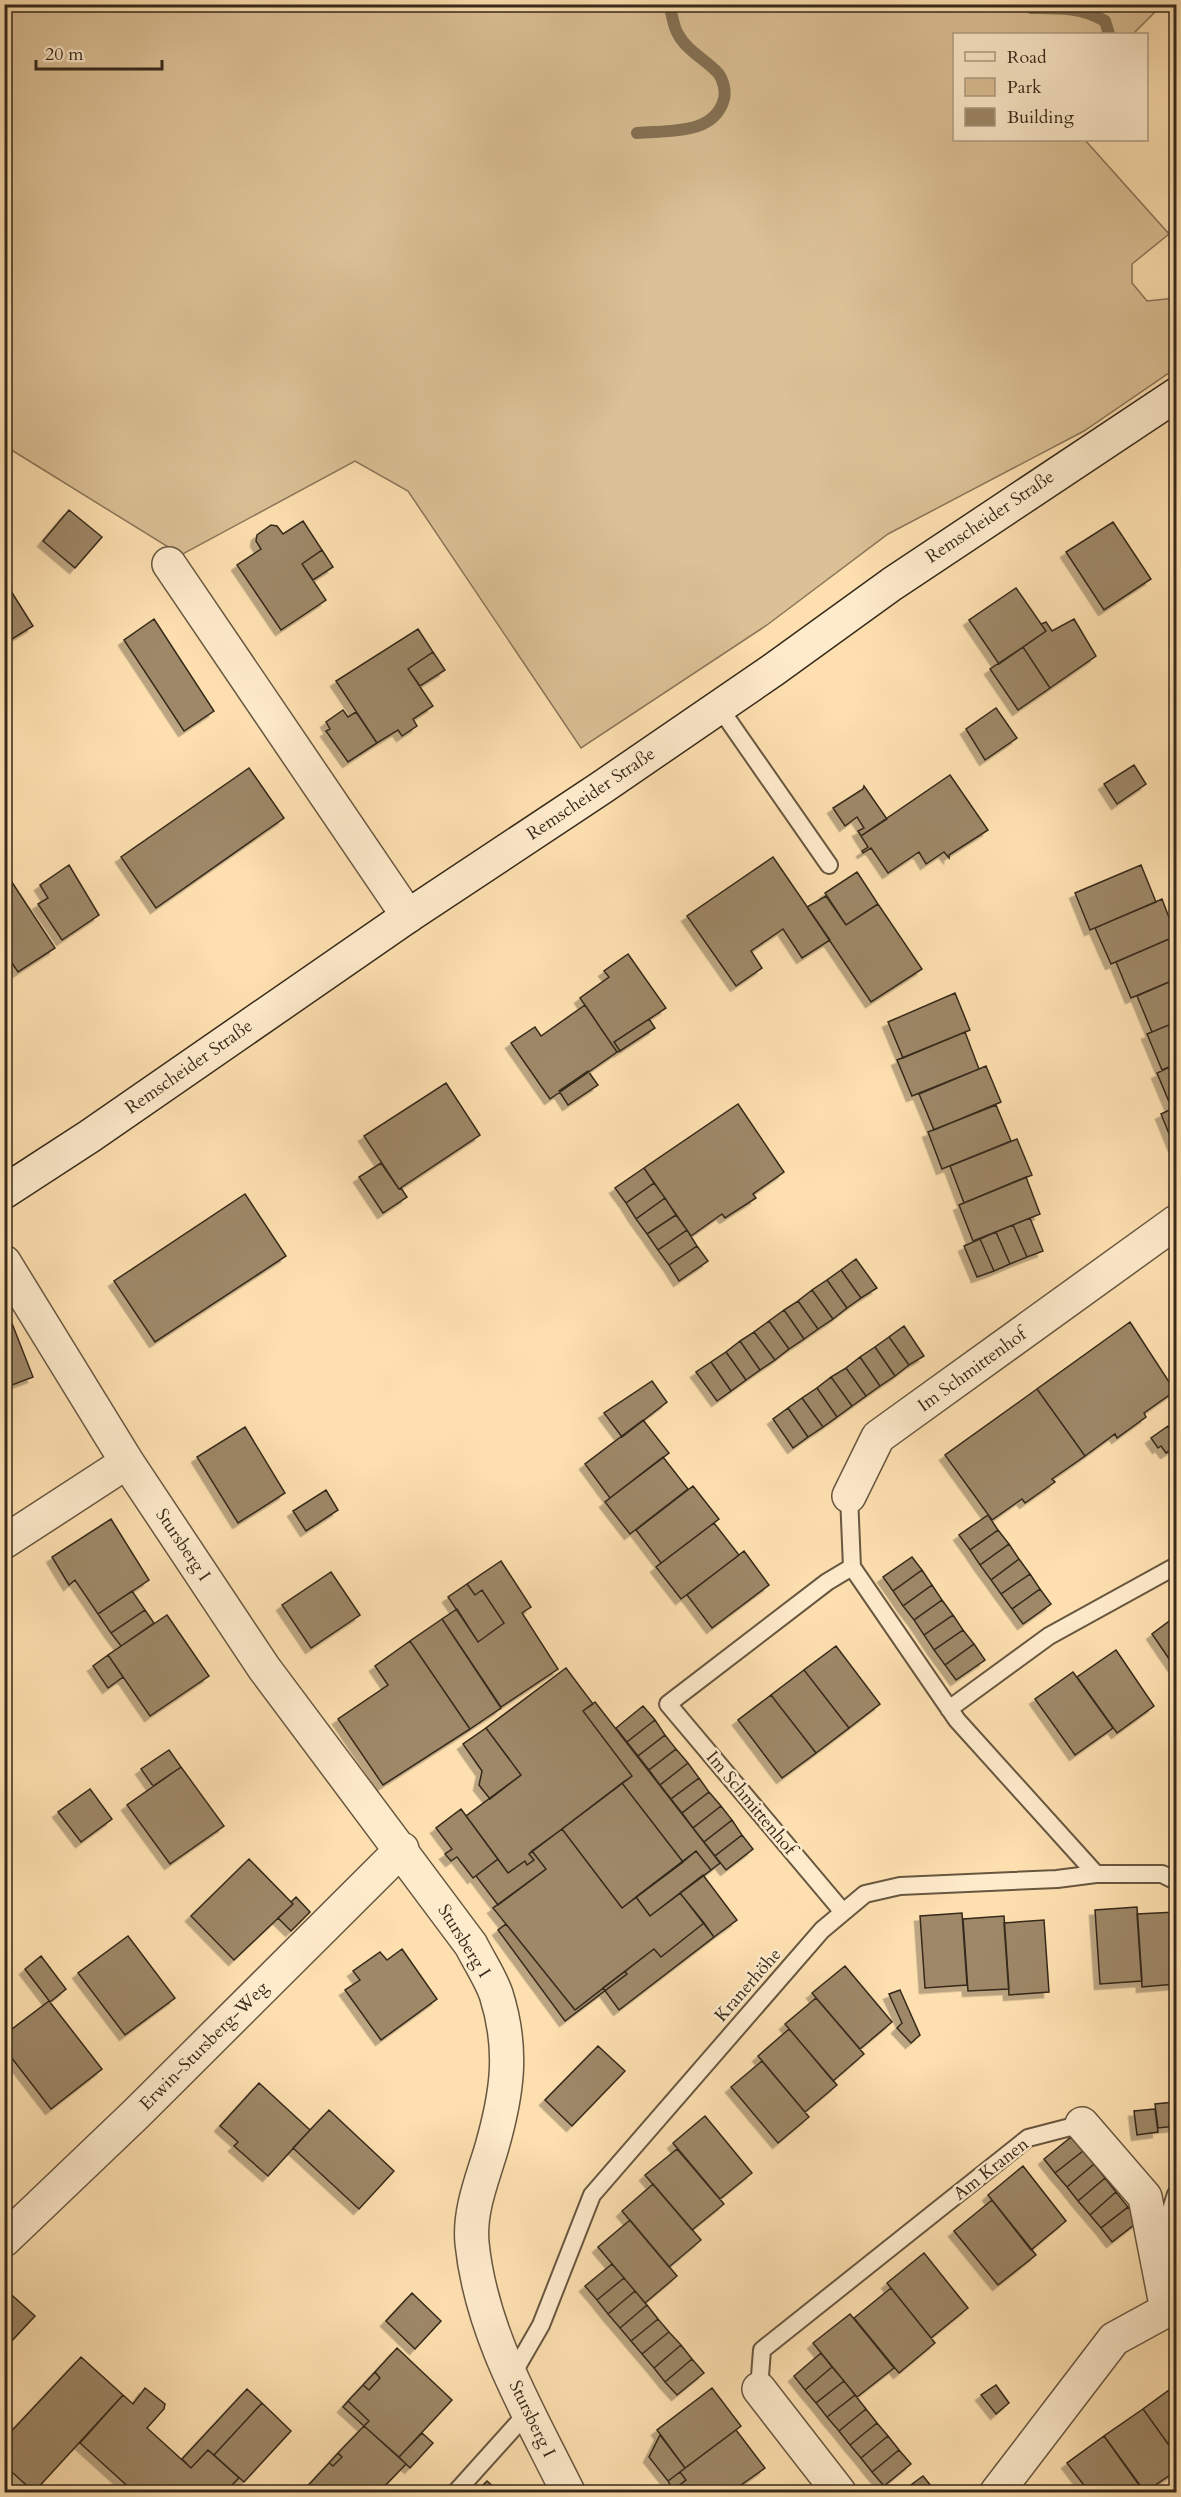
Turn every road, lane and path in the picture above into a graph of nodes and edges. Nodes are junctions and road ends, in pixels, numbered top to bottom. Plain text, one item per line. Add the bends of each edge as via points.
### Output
1 (1176, 395) edge
2 (169, 564) dead end
3 (718, 707) junction
4 (829, 865) dead end
5 (408, 916) junction
6 (4, 1192) edge
7 (1176, 1222) edge
8 (4, 1262) edge
9 (127, 1462) junction
10 (849, 1496) joint
11 (4, 1542) edge
12 (1176, 1566) edge
13 (852, 1567) junction
14 (949, 1709) junction
15 (402, 1849) junction
16 (1096, 1874) junction
17 (1176, 1881) edge
18 (843, 1912) junction
19 (1082, 2124) joint
20 (1176, 2194) edge
21 (4, 2240) edge
22 (1167, 2310) junction
23 (510, 2377) junction
24 (759, 2389) joint
25 (528, 2412) junction
26 (456, 2493) edge
27 (568, 2493) edge
28 (839, 2493) edge
29 (997, 2493) edge

1 - 3 street, Remscheider Straße via 901,578
2 - 5 street
3 - 4 lane
3 - 5 street, Remscheider Straße
5 - 6 street, Remscheider Straße
7 - 10 street, Im Schmittenhof via 878,1437
8 - 9 street, Stursberg I
9 - 11 street
9 - 15 street, Stursberg I via 264,1668
10 - 13 lane, Im Schmittenhof
12 - 14 lane via 1049,1636
13 - 14 lane
13 - 18 lane, Im Schmittenhof via 668,1704
14 - 16 lane
15 - 21 street, Erwin-Stursberg-Weg
15 - 23 street, Stursberg I via 471,1945 495,1992 507,2038 507,2084 476,2195 472,2241 481,2297
16 - 17 lane, Kranerhöhe via 1162,1874
16 - 18 lane, Kranerhöhe via 900,1886 866,1894
18 - 23 lane, Kranerhöhe via 814,1938 591,2194 542,2325
19 - 22 street, Am Kranen via 1145,2197
19 - 24 lane, Am Kranen via 1028,2138 762,2350
20 - 22 lane via 1169,2216
22 - 29 street via 1114,2339
23 - 25 street, Stursberg I
24 - 28 street, Am Kranen
25 - 26 lane
25 - 27 street, Stursberg I

